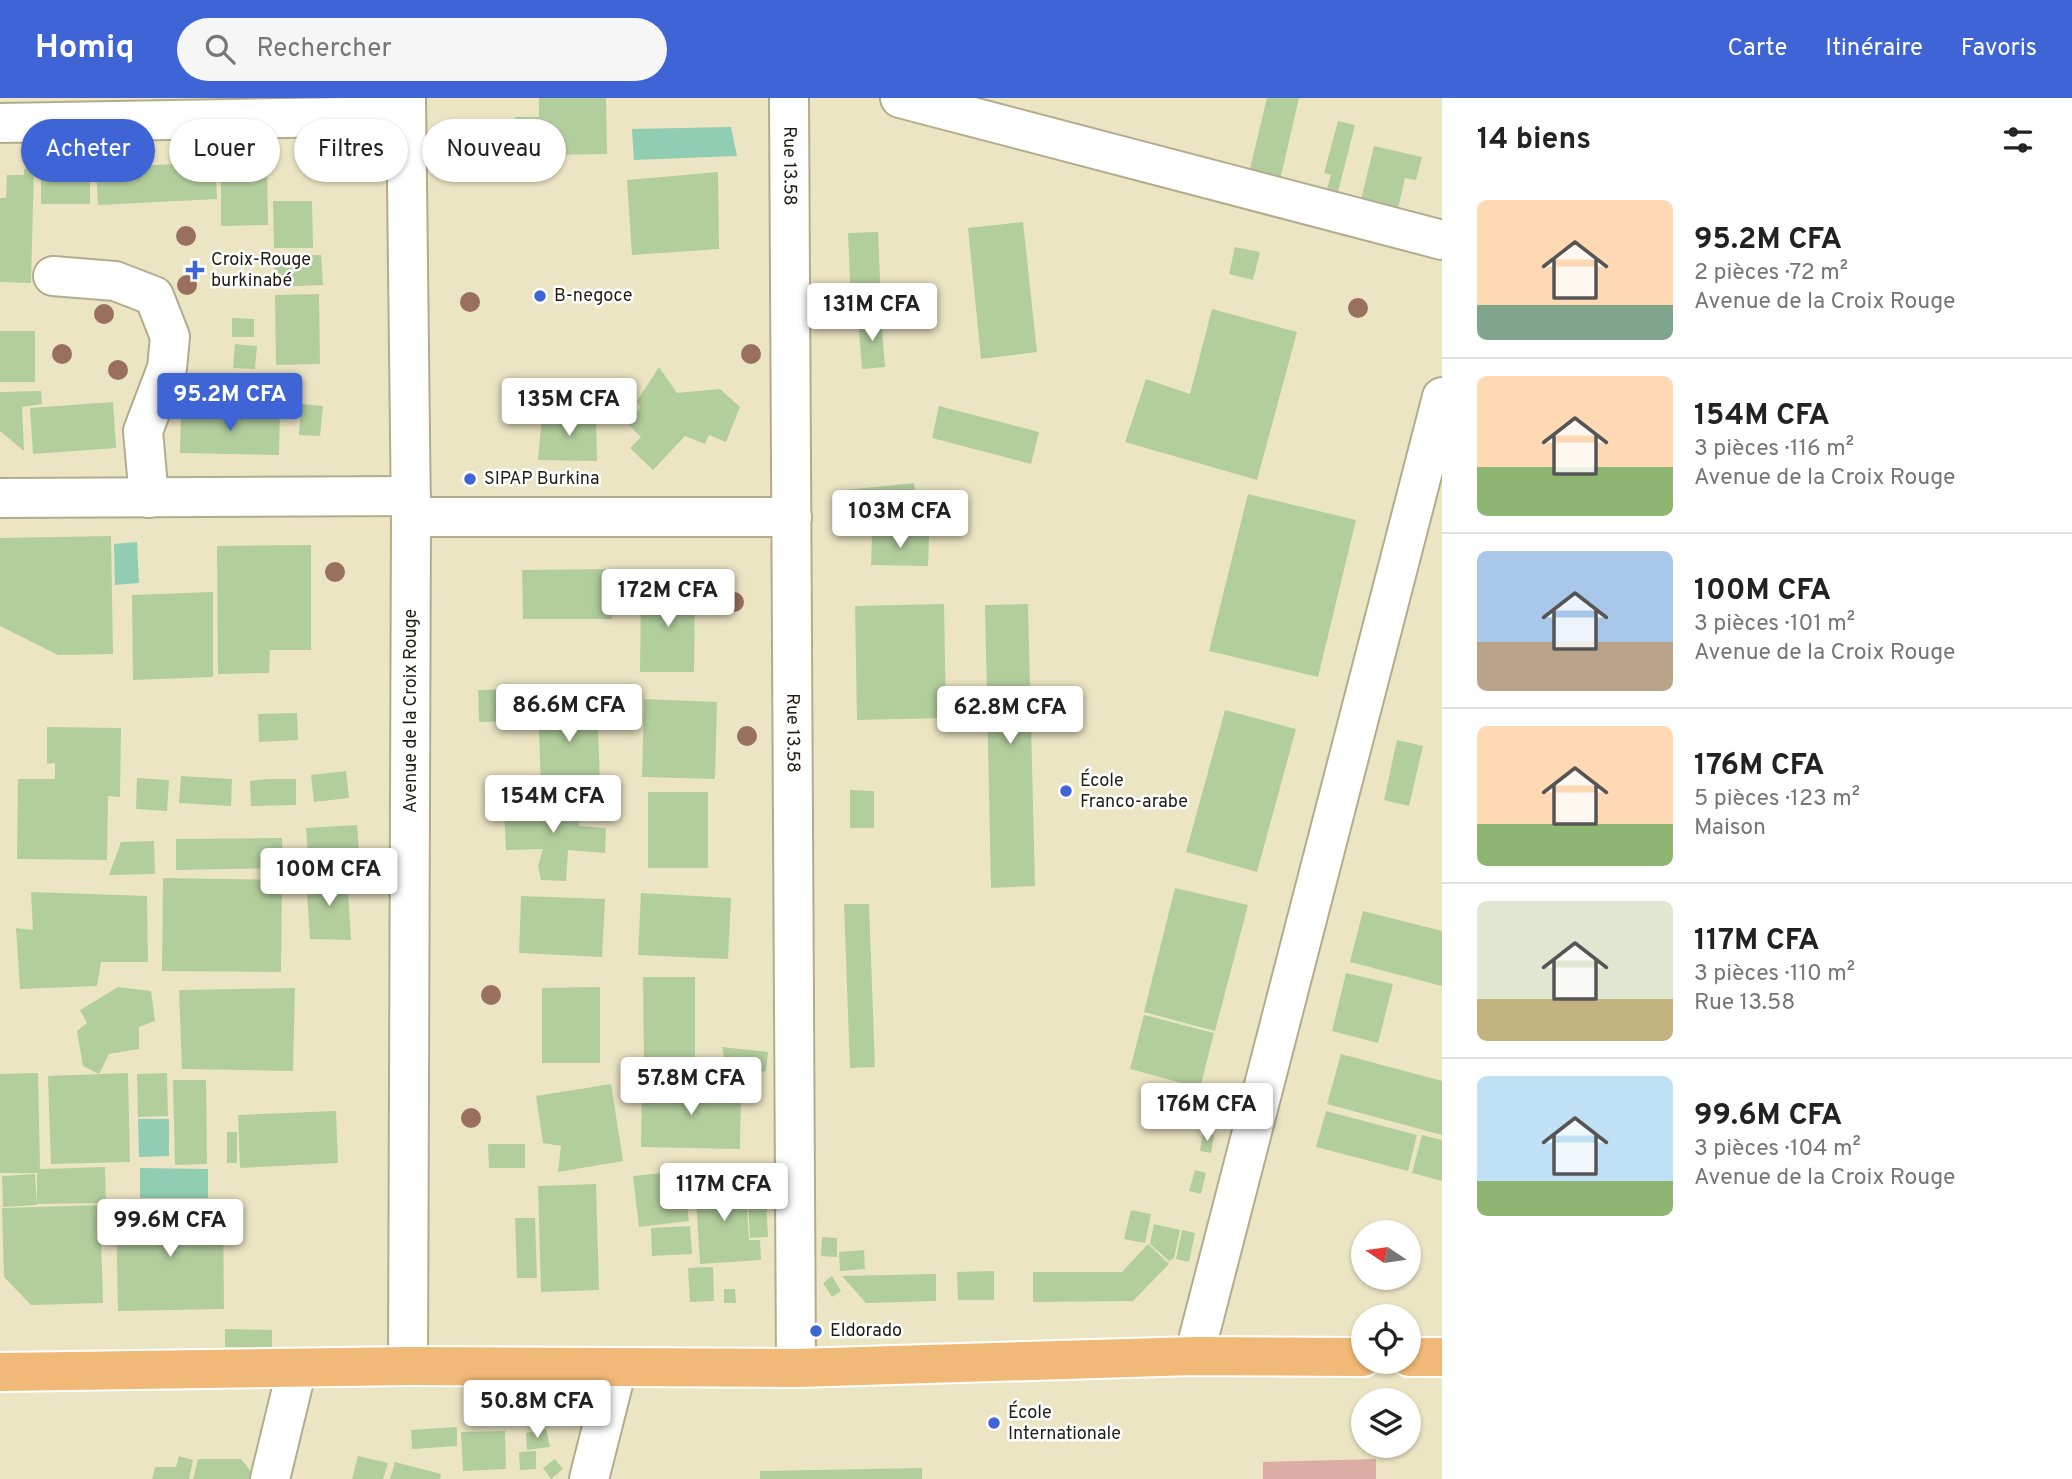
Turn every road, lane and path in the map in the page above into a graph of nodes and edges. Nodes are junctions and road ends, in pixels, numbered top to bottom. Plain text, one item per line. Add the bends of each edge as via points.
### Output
1 (789, 98) edge
2 (900, 98) edge
3 (406, 107) edge
4 (0, 122) edge
5 (1442, 240) edge
6 (52, 276) dead end
7 (1442, 397) edge
8 (0, 498) edge
9 (149, 498) junction
10 (411, 506) junction
11 (792, 517) junction
12 (1194, 1356) junction
13 (1351, 1357) edge
14 (1421, 1357) edge
15 (1442, 1357) edge
16 (408, 1366) junction
17 (297, 1368) junction
18 (617, 1368) junction
19 (796, 1368) junction
20 (0, 1372) edge
21 (270, 1479) edge
22 (589, 1479) edge

1 - 11 street, Rue 13.58
2 - 5 street
3 - 4 street
3 - 10 street, Avenue de la Croix Rouge
6 - 9 street via 115,281 154,296 170,337 167,368 143,431
7 - 12 street
8 - 9 street
9 - 10 street
10 - 11 street
10 - 16 street, Avenue de la Croix Rouge
11 - 19 street, Rue 13.58
12 - 13 main road
12 - 19 main road
14 - 15 main road
16 - 17 main road
16 - 18 main road
17 - 20 main road
17 - 21 street
18 - 19 main road
18 - 22 street

